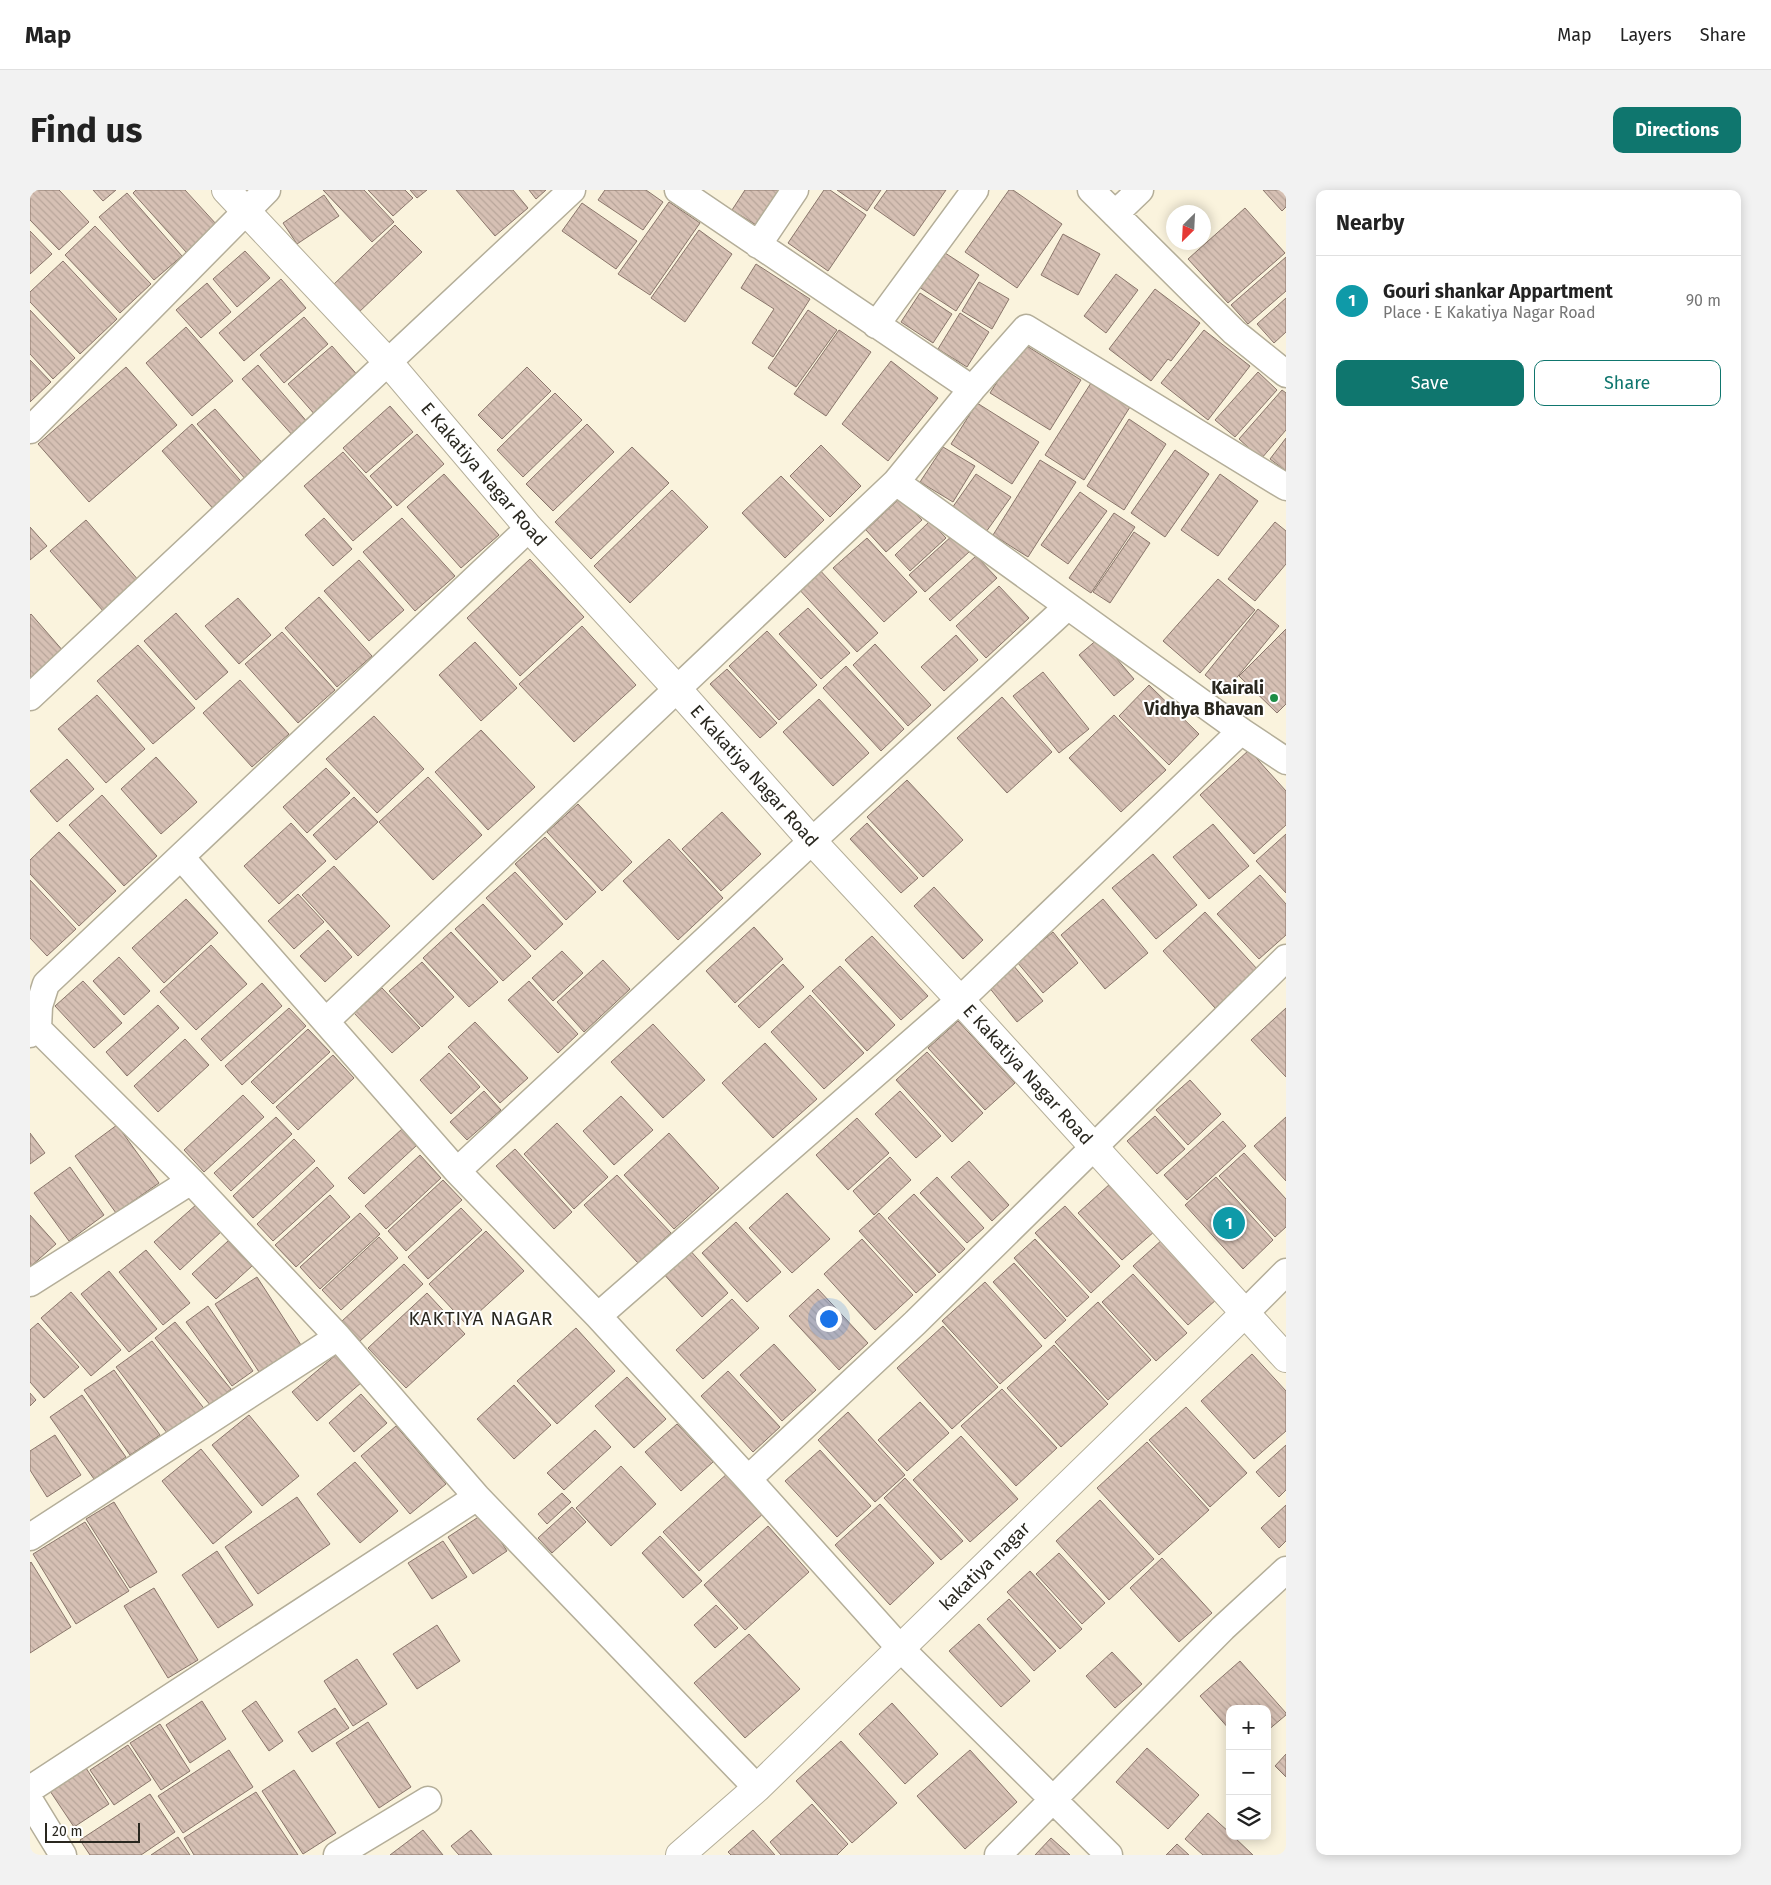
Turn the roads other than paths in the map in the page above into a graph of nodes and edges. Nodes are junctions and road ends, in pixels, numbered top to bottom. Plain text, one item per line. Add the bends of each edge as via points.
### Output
1 (226, 190) edge
2 (267, 190) edge
3 (572, 190) edge
4 (678, 190) edge
5 (795, 190) edge
6 (975, 190) edge
7 (1091, 190) edge
8 (1140, 190) edge
9 (246, 211) junction
10 (1115, 214) junction
11 (758, 245) junction
12 (876, 324) junction
13 (388, 362) junction
14 (1286, 374) edge
15 (972, 389) junction
16 (30, 430) edge
17 (896, 482) junction
18 (1286, 487) edge
19 (529, 528) junction
20 (1067, 607) junction
21 (678, 690) junction
22 (30, 697) edge
23 (1241, 731) junction
24 (1286, 761) edge
25 (812, 841) junction
26 (181, 857) junction
27 (1286, 958) edge
28 (960, 1000) junction
29 (326, 1021) junction
30 (34, 1032) edge
31 (1093, 1147) junction
32 (458, 1171) junction
33 (191, 1180) junction
34 (1286, 1272) edge
35 (30, 1283) edge
36 (1245, 1312) junction
37 (598, 1316) junction
38 (338, 1337) junction
39 (1286, 1358) edge
40 (748, 1479) junction
41 (477, 1496) junction
42 (30, 1537) edge
43 (1286, 1570) edge
44 (900, 1648) junction
45 (757, 1788) junction
46 (30, 1789) edge
47 (428, 1800) dead end
48 (1054, 1800) junction
49 (30, 1801) edge
50 (64, 1855) edge
51 (337, 1855) edge
52 (680, 1855) edge
53 (998, 1855) edge
54 (1109, 1855) edge

1 - 9 street, E Kakatiya Nagar Road
2 - 9 street
3 - 13 street
4 - 11 street
5 - 11 street
6 - 12 street
7 - 10 street
8 - 10 street
9 - 13 street, E Kakatiya Nagar Road
9 - 16 street
10 - 14 street via 1234,332
11 - 12 street
12 - 15 street
13 - 19 street, E Kakatiya Nagar Road
13 - 22 street
15 - 17 street
15 - 18 street via 1026,328
17 - 20 street
17 - 21 street
19 - 21 street, E Kakatiya Nagar Road
19 - 26 street
20 - 23 street
20 - 25 street
21 - 25 street, E Kakatiya Nagar Road
21 - 29 street
23 - 24 street
23 - 28 street
25 - 28 street, E Kakatiya Nagar Road
25 - 32 street
26 - 29 street
26 - 30 street via 46,984
27 - 31 street
28 - 31 street, E Kakatiya Nagar Road
28 - 37 street
29 - 32 street
30 - 33 street
31 - 36 street, E Kakatiya Nagar Road
31 - 40 street via 915,1322
32 - 37 street
33 - 35 street
33 - 38 street
34 - 36 street, kakatiya nagar
36 - 39 street, E Kakatiya Nagar Road
36 - 44 street, kakatiya nagar
37 - 40 street
38 - 41 street
38 - 42 street
40 - 44 street
41 - 45 street
41 - 46 street
43 - 48 street via 1223,1628
44 - 45 street, kakatiya nagar
44 - 48 street
45 - 52 street, kakatiya nagar
47 - 51 street
48 - 53 street
48 - 54 street
49 - 50 street

